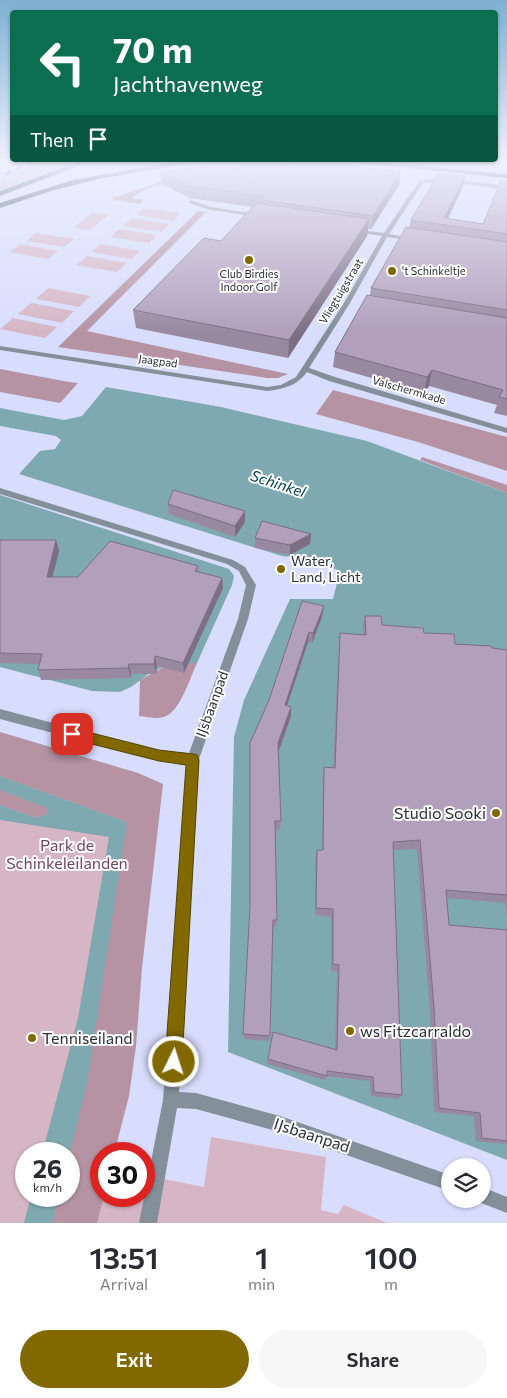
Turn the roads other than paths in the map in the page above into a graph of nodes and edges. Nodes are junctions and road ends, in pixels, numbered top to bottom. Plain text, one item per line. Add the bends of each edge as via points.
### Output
1 (397, 218) edge
2 (350, 229) edge
3 (386, 234) junction
4 (422, 240) edge
5 (347, 302) junction
6 (356, 304) dead end
7 (0, 348) edge
8 (306, 369) junction
9 (507, 431) edge
10 (0, 491) edge
11 (0, 714) edge
12 (193, 760) junction
13 (171, 1100) junction
14 (441, 1180) edge
15 (491, 1199) edge
16 (507, 1206) edge
17 (148, 1223) edge

1 - 3 street, Vliegtuigstraat
2 - 3 street
3 - 4 street
3 - 5 street, Vliegtuigstraat
5 - 6 street
5 - 8 street, Vliegtuigstraat
7 - 8 street, Jaagpad via 267,389 283,387 300,378
8 - 9 street, Valschermkade via 332,380
10 - 12 street, IJsbaanpad via 242,568 251,586 250,598
11 - 12 street via 150,754
12 - 13 street, IJsbaanpad
13 - 14 street, IJsbaanpad via 196,1101 280,1124
13 - 17 street, IJsbaanpad
15 - 16 street

